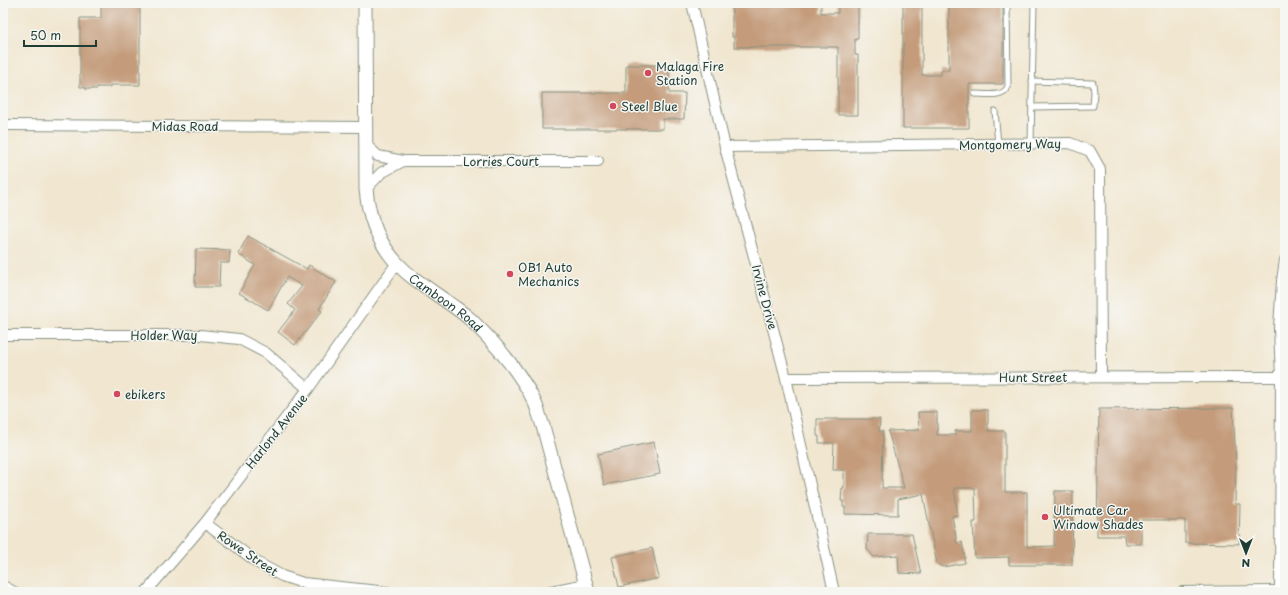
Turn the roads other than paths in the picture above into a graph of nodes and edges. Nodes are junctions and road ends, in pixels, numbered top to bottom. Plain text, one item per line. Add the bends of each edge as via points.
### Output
1 (365, 3) edge
2 (692, 3) edge
3 (1007, 3) edge
4 (1034, 3) edge
5 (1032, 81) junction
6 (975, 94) dead end
7 (1032, 107) junction
8 (994, 111) dead end
9 (3, 125) edge
10 (367, 127) junction
11 (1031, 143) junction
12 (998, 144) junction
13 (367, 146) junction
14 (725, 147) junction
15 (403, 161) junction
16 (598, 161) dead end
17 (366, 189) junction
18 (1285, 260) edge
19 (397, 263) junction
20 (3, 335) edge
21 (1101, 376) junction
22 (1281, 377) junction
23 (786, 378) junction
24 (308, 389) junction
25 (205, 523) junction
26 (3, 586) edge
27 (587, 588) edge
28 (1280, 591) edge
29 (14, 592) edge
30 (146, 592) edge
31 (388, 592) edge
32 (546, 592) edge
33 (834, 592) edge
34 (1182, 592) edge

1 - 10 street, Camboon Road
2 - 14 street, Irvine Drive
3 - 6 lane via 1007,90 1000,94
4 - 5 lane
5 - 7 lane
5 - 7 lane via 1093,82 1094,93 1093,106
7 - 11 lane
8 - 12 lane
9 - 10 street, Midas Road
10 - 13 street, Camboon Road
11 - 12 street, Montgomery Way
11 - 21 street, Montgomery Way via 1070,143 1090,151 1100,169
12 - 14 street, Montgomery Way
13 - 15 street, Lorries Court via 378,156
13 - 17 street, Camboon Road
14 - 23 street, Irvine Drive
15 - 16 street, Lorries Court
15 - 17 street, Lorries Court via 381,173
17 - 19 street, Camboon Road via 373,225 382,244
18 - 22 street via 1279,328
19 - 24 street, Harlond Avenue
19 - 27 street, Camboon Road via 469,319 508,360 522,380 543,426
20 - 24 street, Holder Way via 200,335 239,339 266,354
21 - 22 street, Hunt Street
21 - 23 street, Hunt Street
22 - 28 street
23 - 33 street, Irvine Drive
24 - 25 street, Harlond Avenue
25 - 30 street, Harlond Avenue
25 - 31 street, Rowe Street via 258,563 282,576 303,583
26 - 29 street
27 - 32 street
28 - 34 street

